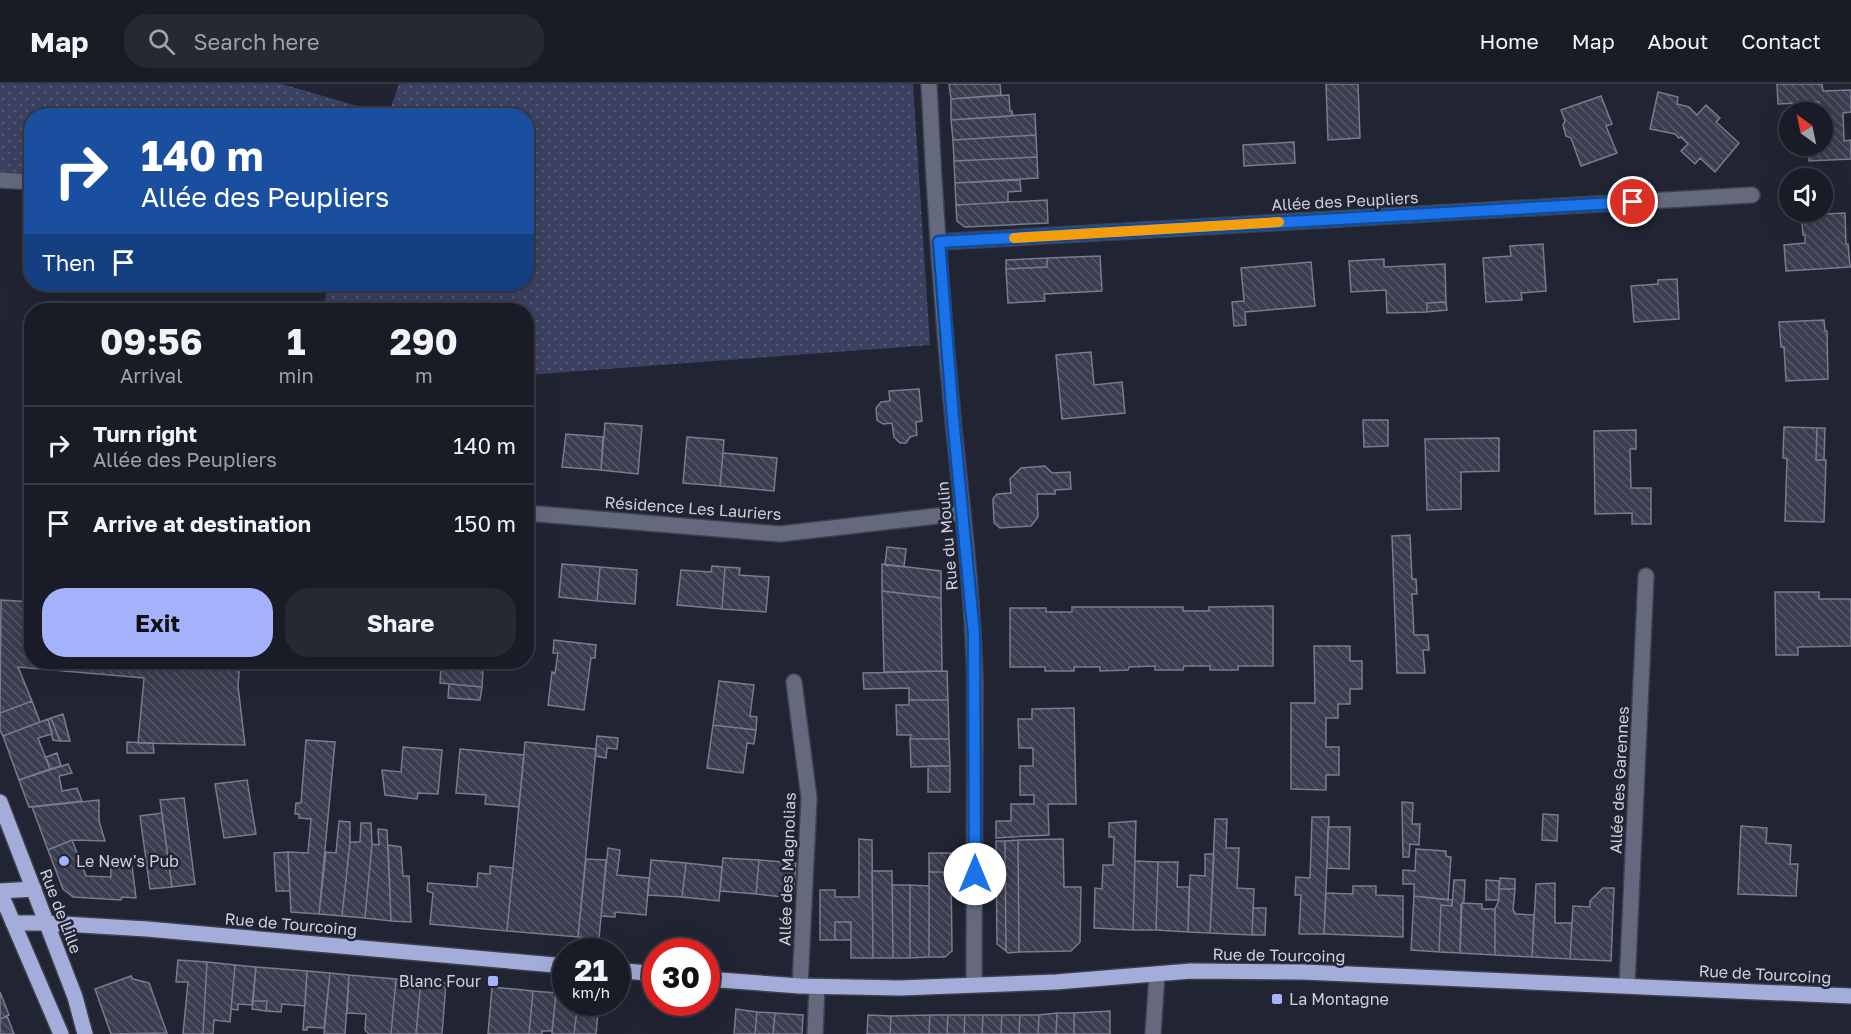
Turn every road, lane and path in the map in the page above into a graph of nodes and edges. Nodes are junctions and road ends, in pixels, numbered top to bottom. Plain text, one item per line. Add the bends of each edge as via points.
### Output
1 (929, 84) edge
2 (0, 180) edge
3 (24, 182) edge
4 (1752, 195) dead end
5 (939, 242) junction
6 (963, 513) junction
7 (534, 514) edge
8 (1646, 576) dead end
9 (794, 682) dead end
10 (0, 802) edge
11 (34, 889) junction
12 (0, 891) edge
13 (13, 923) junction
14 (47, 923) junction
15 (552, 965) edge
16 (1157, 974) junction
17 (720, 980) edge
18 (974, 985) junction
19 (1627, 985) junction
20 (800, 986) junction
21 (817, 987) junction
22 (1851, 996) edge
23 (61, 1034) edge
24 (85, 1034) edge
25 (815, 1034) edge
26 (1153, 1034) edge

1 - 5 street, Rue du Moulin
2 - 3 street
4 - 5 street, Allée des Peupliers
5 - 6 street, Rue du Moulin
6 - 7 street, Résidence Les Lauriers via 780,534
6 - 18 street, Rue du Moulin via 974,635
8 - 19 street, Allée des Garennes
9 - 20 street, Allée des Magnolias via 809,798
10 - 11 main road, Rue de Lille
11 - 12 main road
11 - 14 main road, Rue de Lille
12 - 13 main road
13 - 14 main road, Rue de Tourcoing
13 - 23 main road
14 - 15 main road, Rue de Tourcoing
14 - 24 main road, Rue de Lille
16 - 18 main road, Rue de Tourcoing
16 - 19 main road, Rue de Tourcoing via 1303,972
16 - 26 street
17 - 20 main road, Rue de Tourcoing
18 - 21 main road, Rue de Tourcoing
19 - 22 main road, Rue de Tourcoing
20 - 21 main road, Rue de Tourcoing
21 - 25 street

